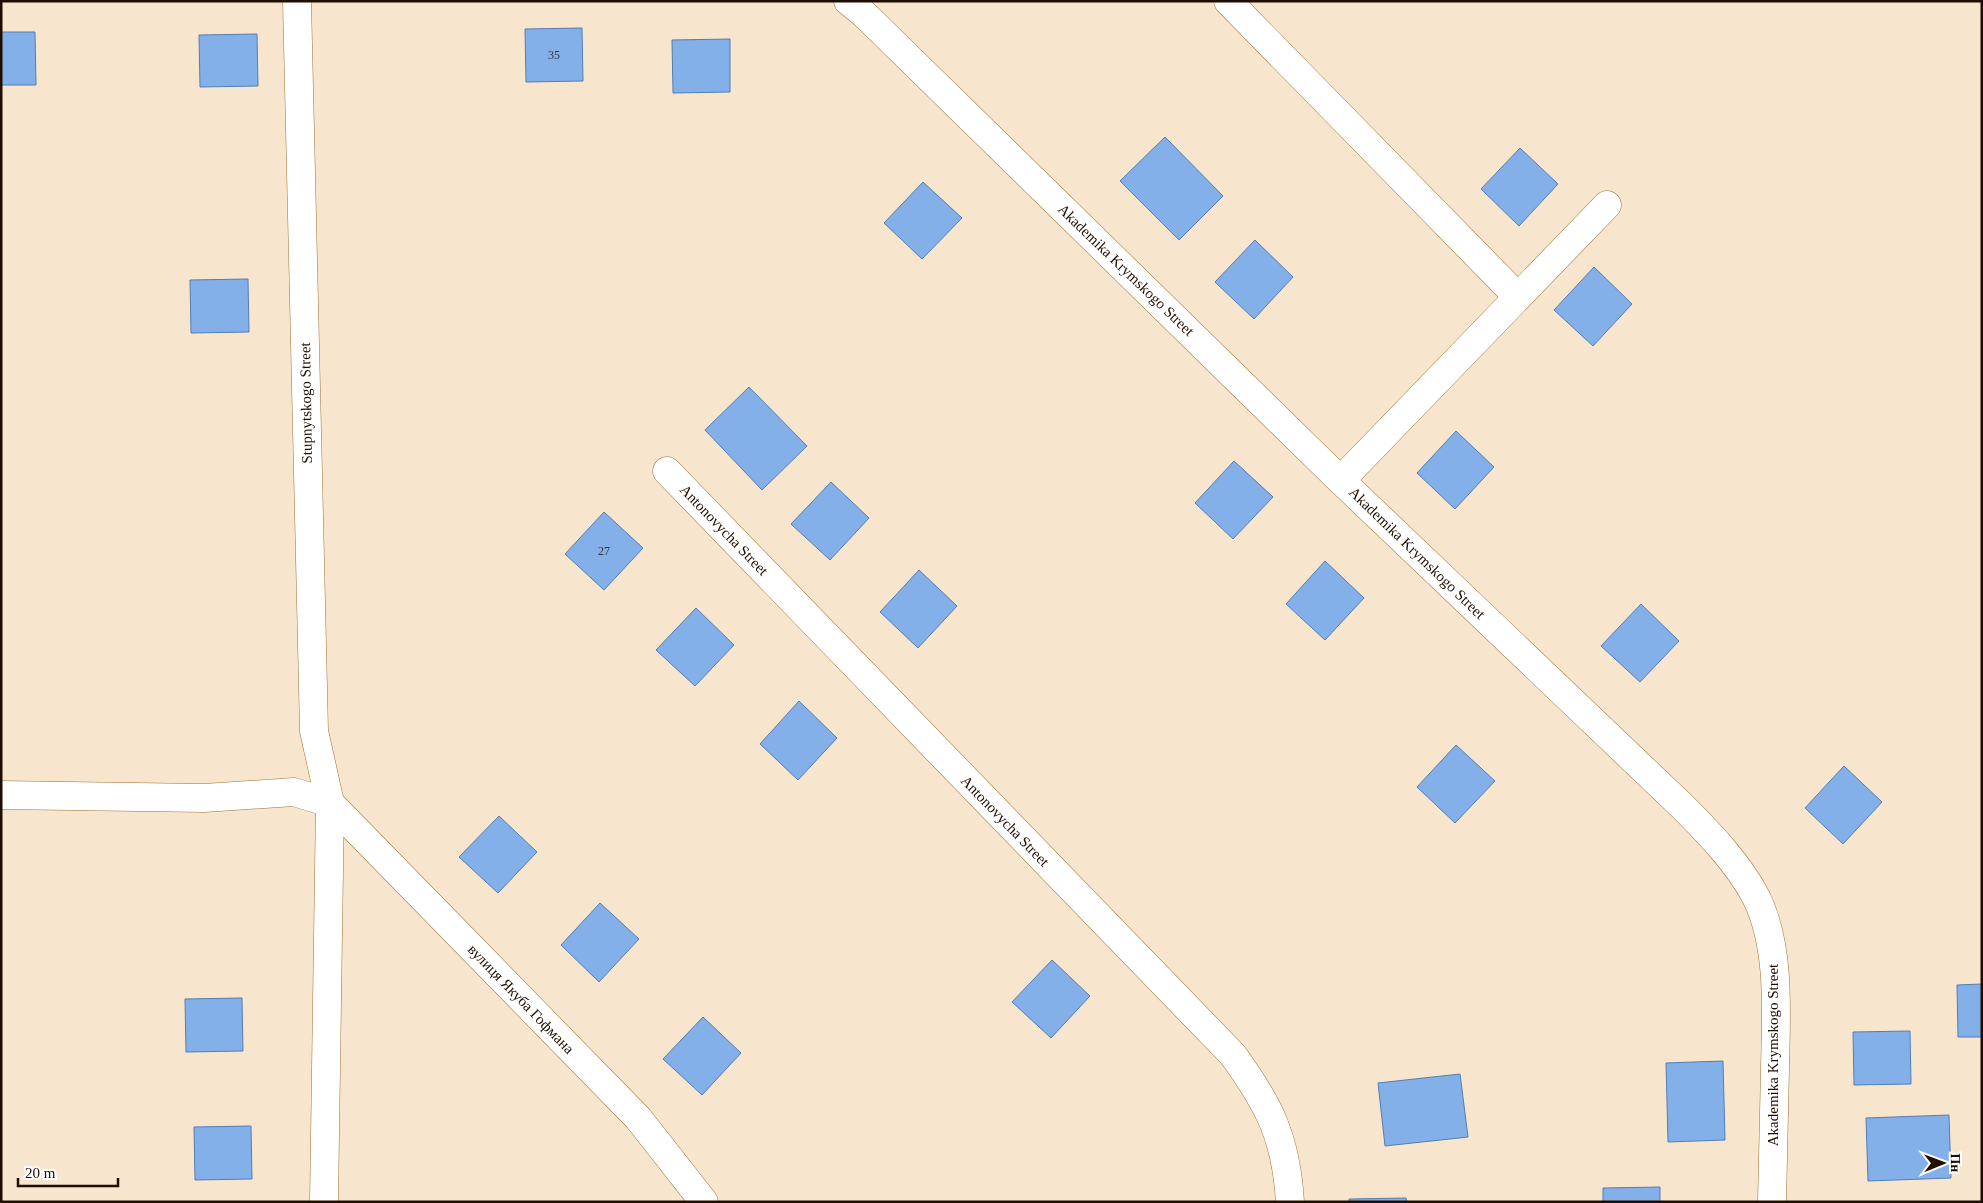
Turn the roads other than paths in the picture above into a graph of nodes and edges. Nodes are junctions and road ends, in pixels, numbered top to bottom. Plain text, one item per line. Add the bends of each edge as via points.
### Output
1 (297, 1) edge
2 (848, 1) edge
3 (1228, 1) edge
4 (1608, 205) dead end
5 (1517, 296) junction
6 (666, 471) dead end
7 (1341, 480) junction
8 (1, 795) edge
9 (330, 803) junction
10 (324, 1202) edge
11 (704, 1202) edge
12 (1290, 1202) edge
13 (1772, 1202) edge

1 - 9 street, Stupnytskogo Street via 314,731
2 - 7 street, Akademika Krymskogo Street
3 - 5 street
4 - 5 street
5 - 7 street
6 - 12 street, Antonovycha Street via 1233,1055 1273,1118 1283,1151
7 - 13 street, Akademika Krymskogo Street via 1711,834 1756,898 1773,956 1776,1025
8 - 9 street via 204,798 294,792
9 - 10 street, Stupnytskogo Street
9 - 11 street, вулиця Якуба Гофмана via 638,1118

